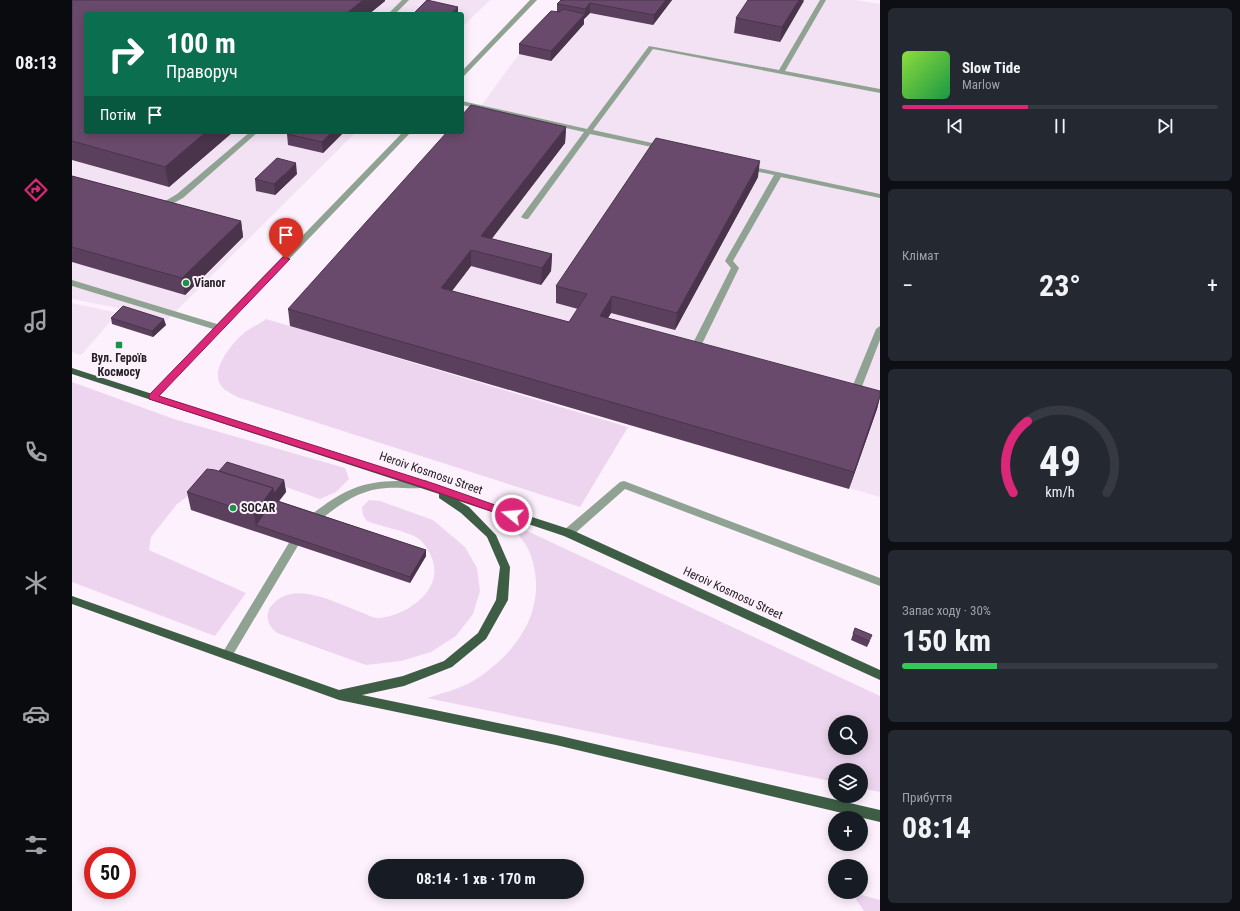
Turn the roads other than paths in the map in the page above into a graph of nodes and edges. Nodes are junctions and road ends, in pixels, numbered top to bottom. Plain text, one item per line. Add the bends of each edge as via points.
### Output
1 (406, 0) edge
2 (534, 0) edge
3 (823, 0) edge
4 (393, 12) edge
5 (781, 72) junction
6 (464, 73) edge
7 (880, 91) edge
8 (464, 103) edge
9 (588, 131) junction
10 (252, 134) edge
11 (405, 134) edge
12 (672, 150) edge
13 (741, 165) edge
14 (779, 174) junction
15 (880, 196) edge
16 (150, 202) edge
17 (525, 217) dead end
18 (72, 283) edge
19 (220, 328) junction
20 (880, 329) edge
21 (711, 351) edge
22 (72, 371) edge
23 (841, 385) edge
24 (152, 397) junction
25 (428, 485) junction
26 (314, 519) edge
27 (568, 533) junction
28 (294, 544) edge
29 (880, 582) edge
30 (72, 600) edge
31 (227, 655) junction
32 (880, 675) edge
33 (339, 695) junction
34 (880, 816) edge

1 - 4 street
2 - 6 street
3 - 5 street
5 - 7 street
5 - 9 street via 651,46
8 - 9 street
9 - 12 street
9 - 17 street
10 - 16 street via 180,196 158,204
11 - 19 street
13 - 14 street
14 - 15 street
14 - 21 street via 729,261 735,268 696,347
18 - 19 street
19 - 24 street
20 - 23 street via 856,389
22 - 24 main road, Heroiv Kosmosu Street
24 - 25 main road, Heroiv Kosmosu Street
25 - 26 street via 377,485 359,490 335,503
25 - 27 main road, Heroiv Kosmosu Street via 500,512
25 - 33 main road via 465,510 491,535 505,567 502,600 482,636 448,664 404,681
27 - 29 street via 624,485
27 - 32 main road, Heroiv Kosmosu Street
28 - 31 street
30 - 31 main road
31 - 33 main road
33 - 34 main road via 556,740

